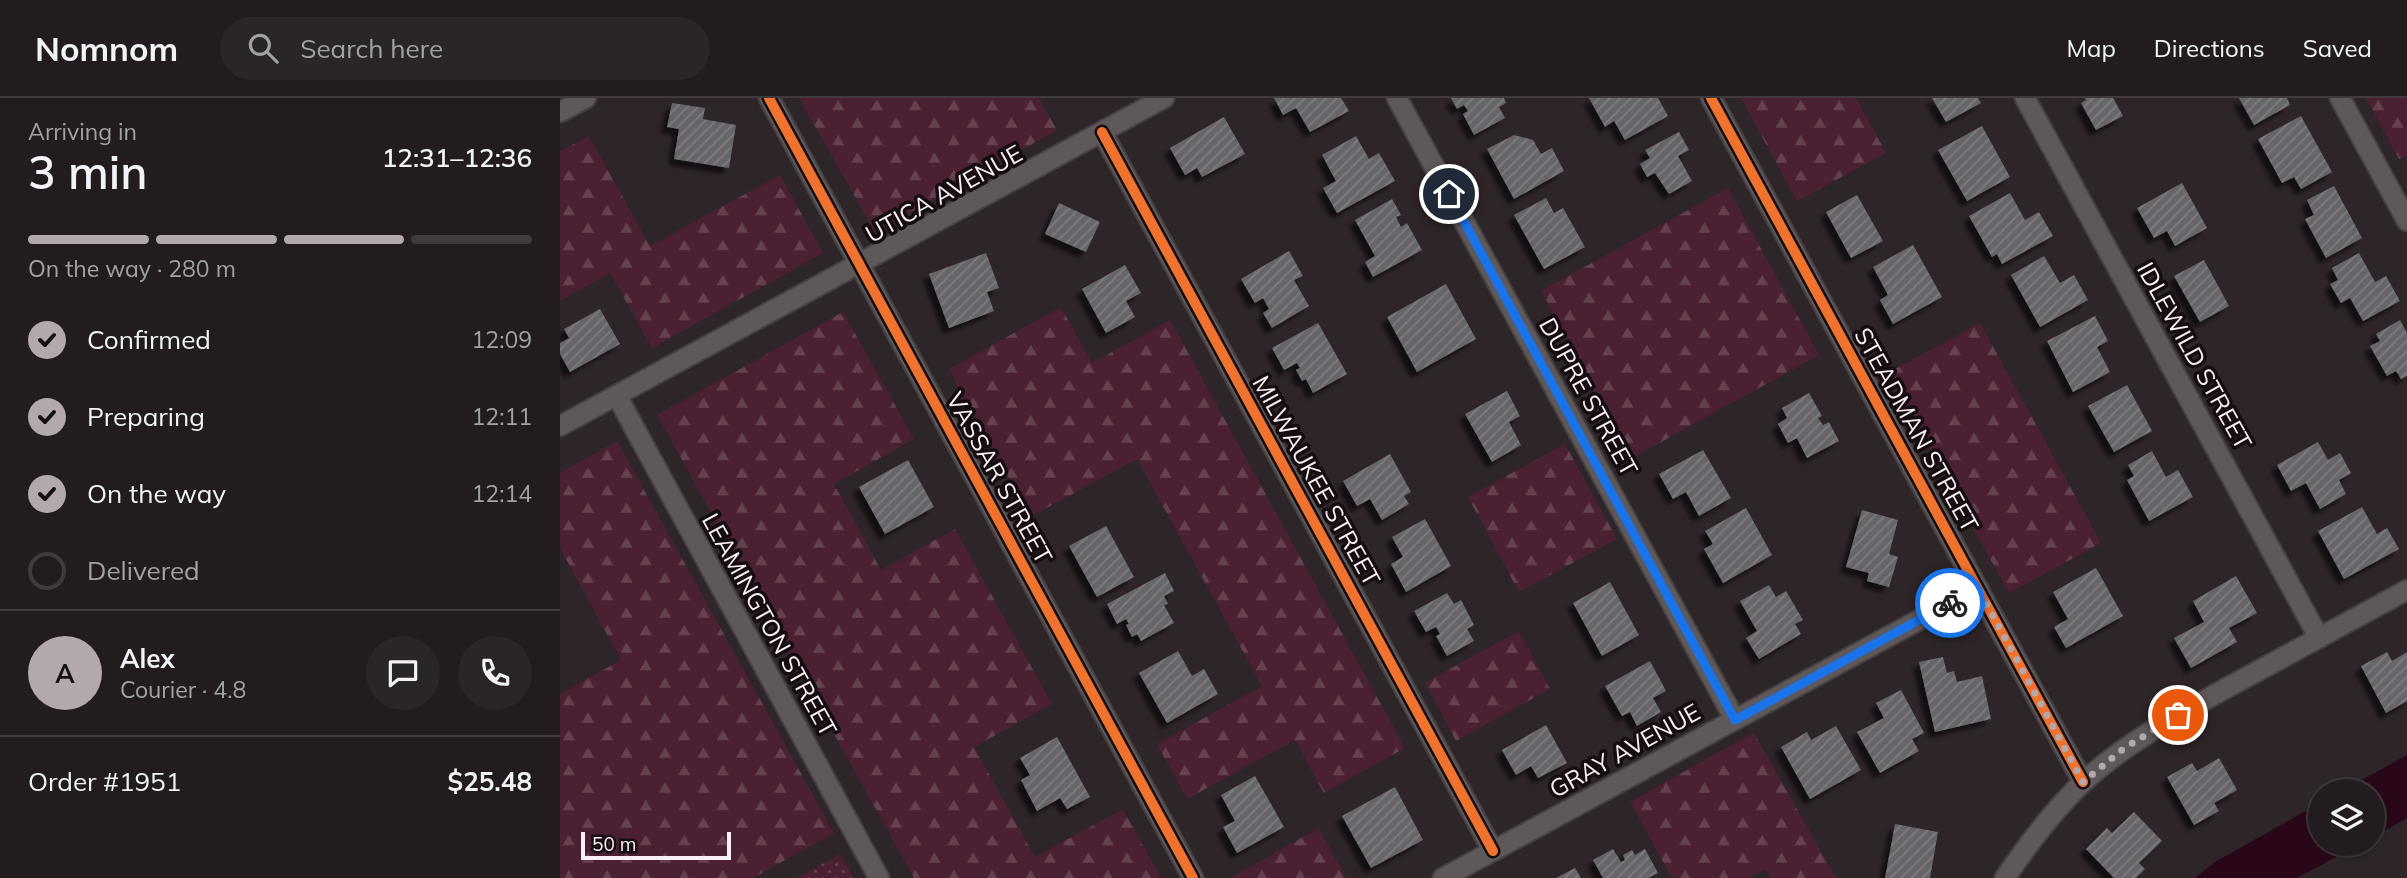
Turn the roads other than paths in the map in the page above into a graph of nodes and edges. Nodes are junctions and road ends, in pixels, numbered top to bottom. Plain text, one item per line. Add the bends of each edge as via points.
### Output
1 (586, 98) edge
2 (769, 98) edge
3 (1164, 98) edge
4 (1397, 98) edge
5 (1711, 98) edge
6 (2025, 98) edge
7 (2340, 98) edge
8 (560, 112) edge
9 (1102, 132) junction
10 (2407, 221) edge
11 (859, 264) junction
12 (617, 396) junction
13 (560, 426) edge
14 (1978, 588) junction
15 (2407, 590) edge
16 (2319, 638) junction
17 (1735, 720) junction
18 (2083, 782) junction
19 (1493, 851) junction
20 (879, 878) edge
21 (1193, 878) edge
22 (1443, 878) edge
23 (2005, 878) edge

1 - 8 street
2 - 11 street, VASSAR STREET
3 - 9 street, UTICA AVENUE
4 - 17 street, DUPRE STREET
5 - 14 street, STEADMAN STREET
6 - 16 street, IDLEWILD STREET
7 - 10 street
9 - 11 street, UTICA AVENUE
9 - 19 street, MILWAUKEE STREET
11 - 12 street, UTICA AVENUE
11 - 21 street, VASSAR STREET
12 - 13 street, UTICA AVENUE
12 - 20 street, LEAMINGTON STREET
14 - 17 street, GRAY AVENUE
14 - 18 street, STEADMAN STREET
15 - 16 street
16 - 18 street via 2150,731
17 - 19 street, GRAY AVENUE
18 - 23 street via 2040,829
19 - 22 street, GRAY AVENUE

